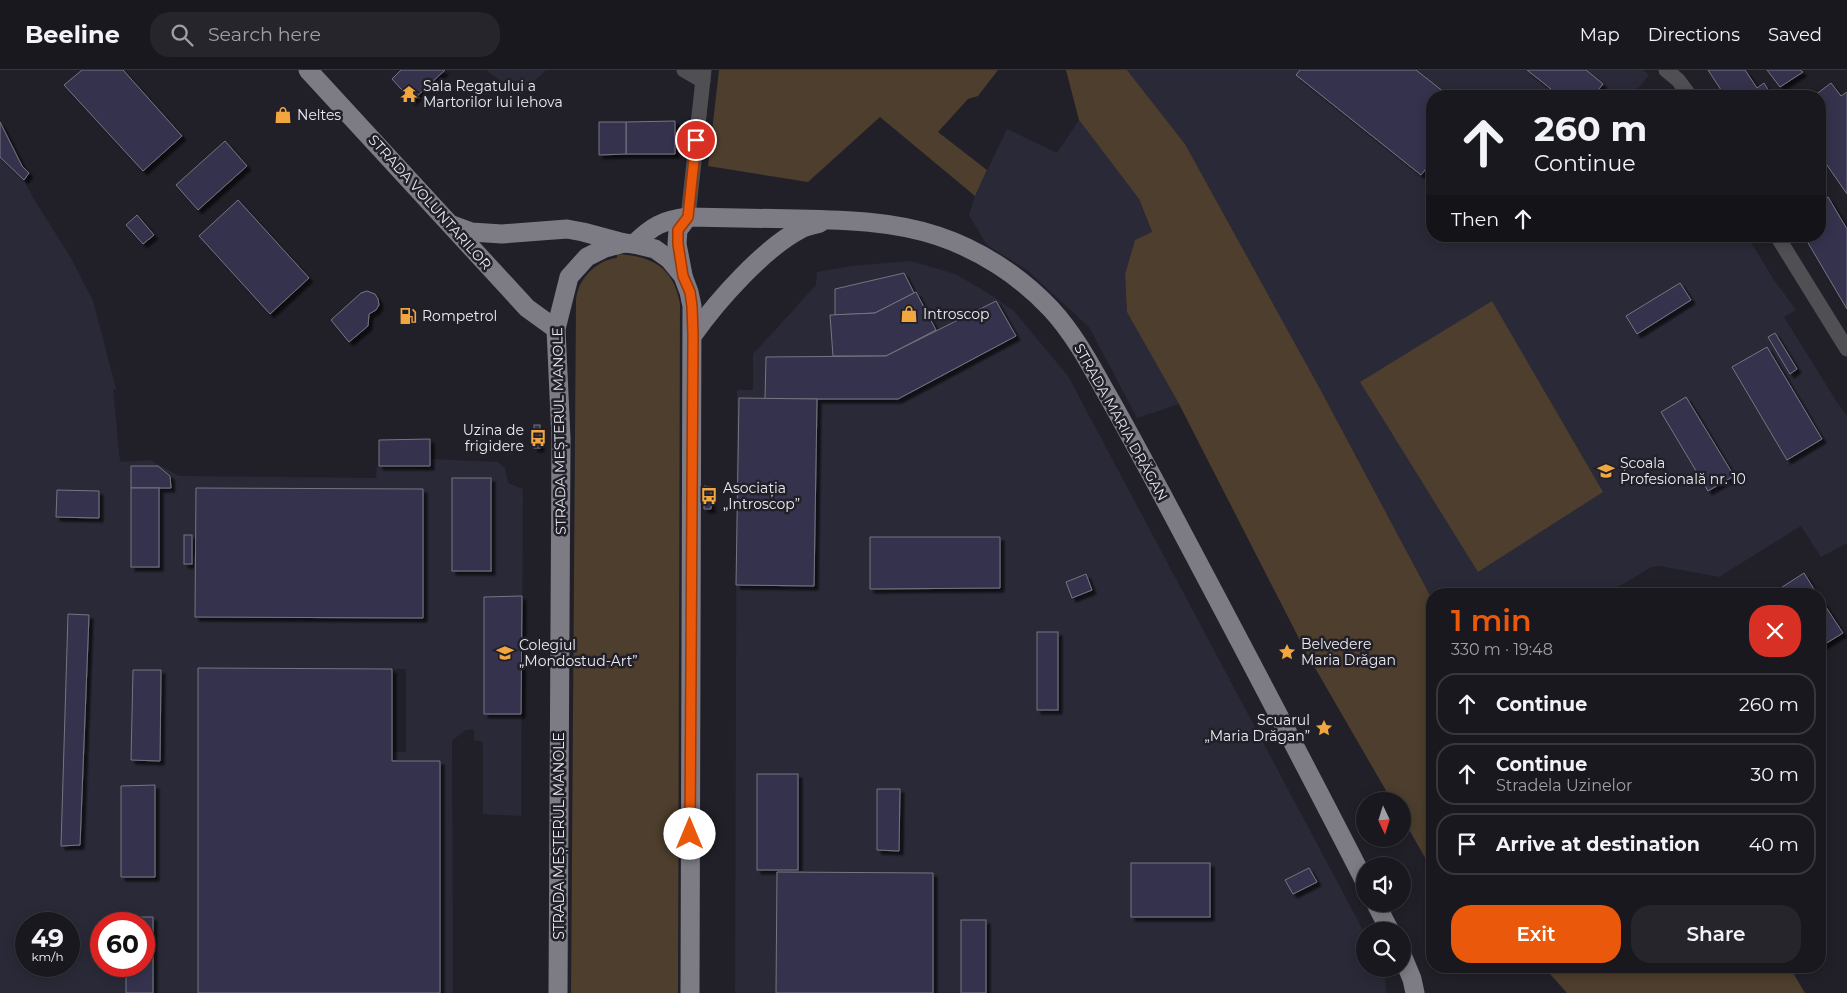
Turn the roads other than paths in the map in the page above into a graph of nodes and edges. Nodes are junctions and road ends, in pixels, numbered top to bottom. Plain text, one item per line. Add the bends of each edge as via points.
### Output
1 (308, 70) edge
2 (684, 70) edge
3 (1666, 70) edge
4 (703, 76) edge
5 (1686, 90) edge
6 (688, 217) junction
7 (828, 220) junction
8 (449, 224) junction
9 (1782, 242) edge
10 (629, 244) junction
11 (683, 276) junction
12 (556, 330) junction
13 (693, 335) junction
14 (1847, 349) edge
15 (1356, 864) edge
16 (1411, 977) edge
17 (558, 993) edge
18 (690, 993) edge
19 (1415, 993) edge

1 - 8 main road, STRADA VOLUNTARILOR
2 - 4 street
3 - 5 street
4 - 6 street
6 - 7 main road, STRADA MARIA DRĂGAN
6 - 10 main road, STRADA MARIA DRĂGAN via 656,224
6 - 11 main road via 678,230
7 - 13 main road via 802,229 767,254 721,299
7 - 15 main road, STRADA MARIA DRĂGAN via 878,222 904,227 938,236 967,249 1016,277 1068,329 1125,426
8 - 10 main road via 471,232 502,234 566,229
8 - 12 main road, STRADA VOLUNTARILOR via 527,308
9 - 14 street
10 - 11 main road via 655,249 670,259
10 - 12 main road, STRADA MEȘTERUL MANOLE via 605,248 587,256 569,278
11 - 13 main road via 690,292
12 - 17 main road, STRADA MEȘTERUL MANOLE via 561,439
13 - 18 main road
16 - 19 main road

